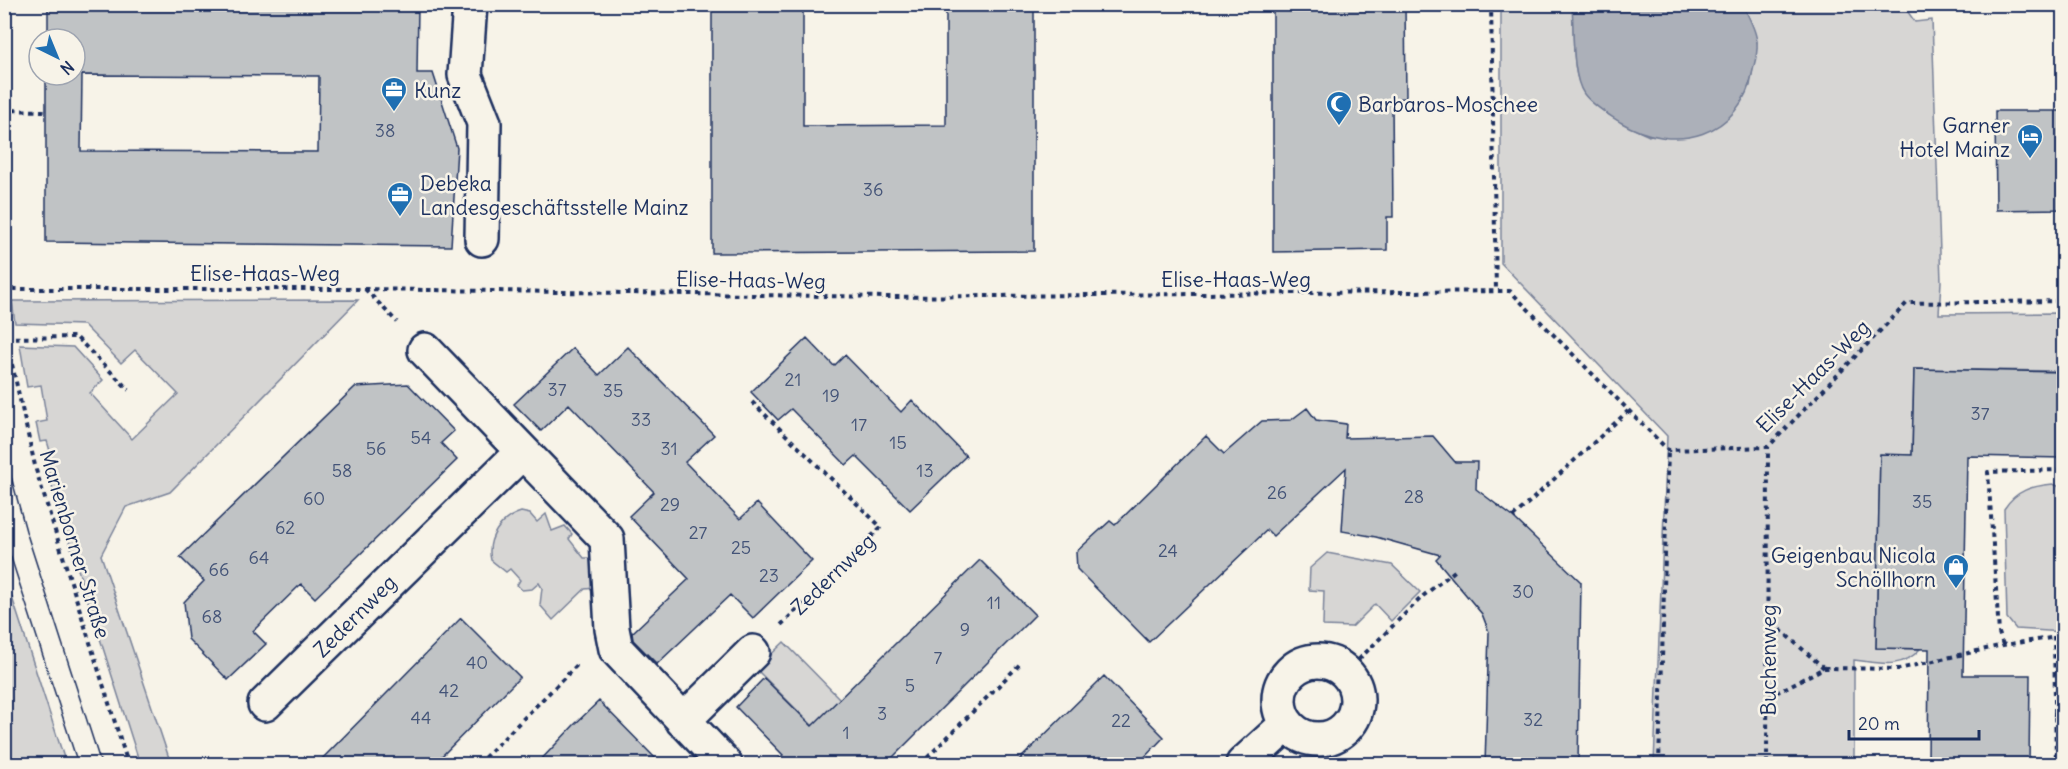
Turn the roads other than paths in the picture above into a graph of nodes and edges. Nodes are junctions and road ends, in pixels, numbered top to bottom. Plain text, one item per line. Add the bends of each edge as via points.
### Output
1 (470, 4) edge
2 (482, 239) dead end
3 (425, 350) road end
4 (522, 452) junction
5 (753, 652) road end
6 (266, 704) dead end
7 (683, 721) junction
8 (1287, 724) junction
9 (1320, 752) edge
10 (714, 761) edge
11 (1243, 765) edge

1 - 2 street via 465,75 484,123
3 - 4 street
4 - 6 street, Zedernweg
4 - 7 street via 607,539 616,650
5 - 7 street
7 - 10 street
8 - 9 street
8 - 9 street via 1281,715 1279,693 1288,674 1296,667 1317,661 1346,672 1357,692 1355,714
8 - 11 street

